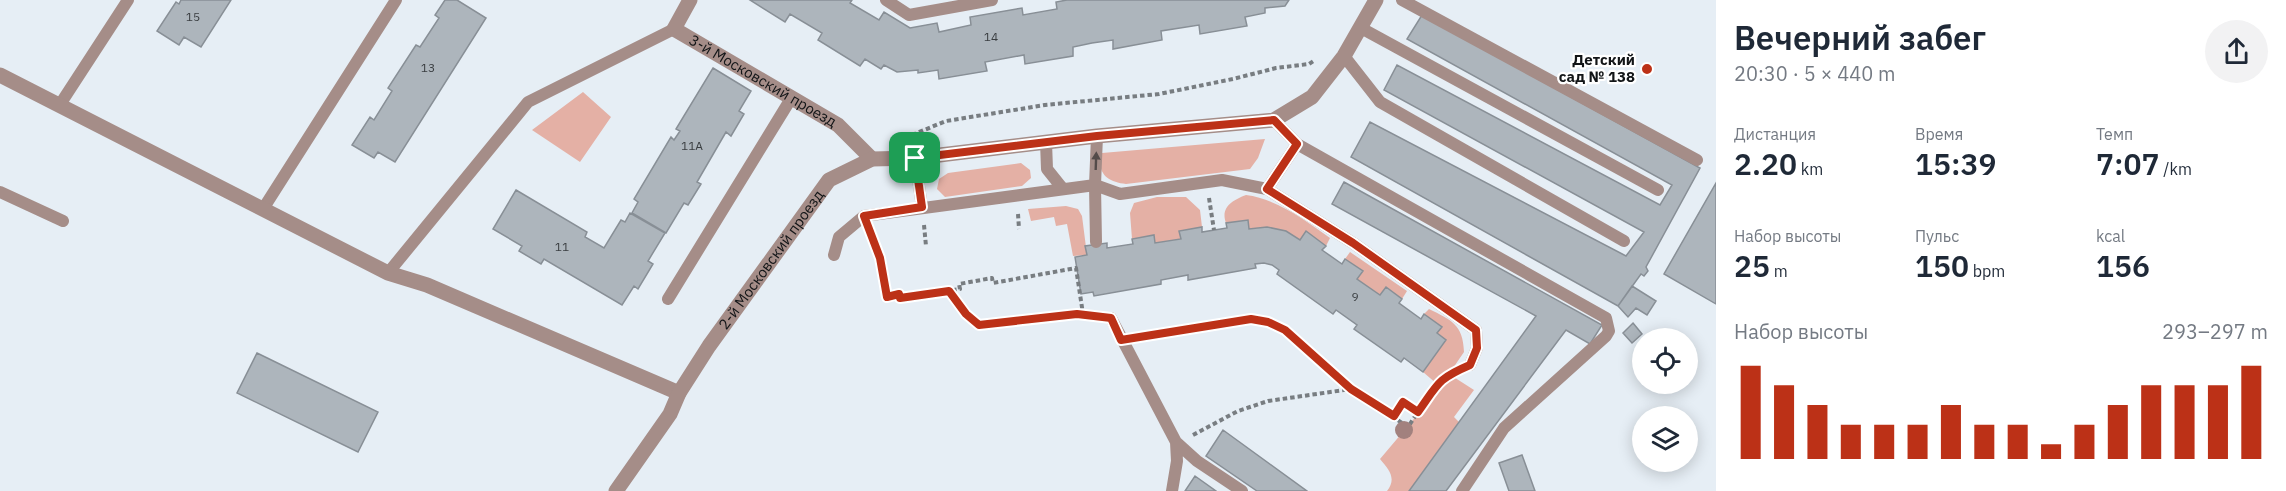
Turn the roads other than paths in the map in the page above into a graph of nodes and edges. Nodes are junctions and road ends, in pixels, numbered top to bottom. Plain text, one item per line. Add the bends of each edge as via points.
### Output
1 (128, 0) edge
2 (396, 0) edge
3 (690, 0) edge
4 (886, 0) edge
5 (992, 0) edge
6 (1376, 0) edge
7 (1402, 0) edge
8 (1361, 28) junction
9 (674, 29) junction
10 (1344, 56) junction
11 (0, 75) edge
12 (792, 97) junction
13 (59, 106) junction
14 (1274, 120) junction
15 (1097, 136) junction
16 (1046, 142) junction
17 (1297, 144) junction
18 (915, 158) junction
19 (872, 159) junction
20 (1697, 160) dead end
21 (1095, 185) junction
22 (1063, 189) junction
23 (1267, 189) junction
24 (1658, 190) dead end
25 (0, 192) edge
26 (922, 207) junction
27 (263, 210) junction
28 (63, 221) dead end
29 (1624, 241) dead end
30 (1096, 242) dead end
31 (834, 255) dead end
32 (388, 273) junction
33 (668, 299) dead end
34 (1111, 318) road end
35 (1470, 365) road end
36 (679, 393) junction
37 (1176, 442) junction
38 (616, 491) edge
39 (1172, 491) edge
40 (1242, 491) edge
41 (1462, 491) edge

1 - 13 lane
2 - 27 lane
3 - 9 street, 3-й Московский проезд
4 - 5 lane via 909,15
6 - 8 street, 2-й Московский проезд
7 - 20 lane
8 - 10 street, 2-й Московский проезд
8 - 24 lane
9 - 12 street, 3-й Московский проезд
9 - 32 lane via 528,102
10 - 14 street, 2-й Московский проезд via 1312,97
10 - 29 lane via 1380,102
11 - 13 street
12 - 19 street, 3-й Московский проезд via 838,125
12 - 33 lane
13 - 27 street
14 - 15 street, 2-й Московский проезд
14 - 17 lane
15 - 16 street, 2-й Московский проезд
21 -> 15 lane
16 - 18 street, 2-й Московский проезд
16 - 22 lane via 1047,169
17 - 23 lane
17 - 41 lane via 1606,318 1606,336 1504,428
18 - 19 street, 2-й Московский проезд
18 - 26 lane
19 - 36 street, 2-й Московский проезд via 829,180
21 - 22 lane
21 - 23 lane via 1120,194 1222,180
21 - 30 lane
22 - 26 lane
23 - 35 lane via 1353,243 1476,330 1477,348
25 - 28 lane
26 - 31 lane via 864,216 839,237
27 - 32 street
32 - 36 street via 427,285
34 - 37 lane
36 - 38 street, 2-й Московский проезд
37 - 39 lane
37 - 40 lane

